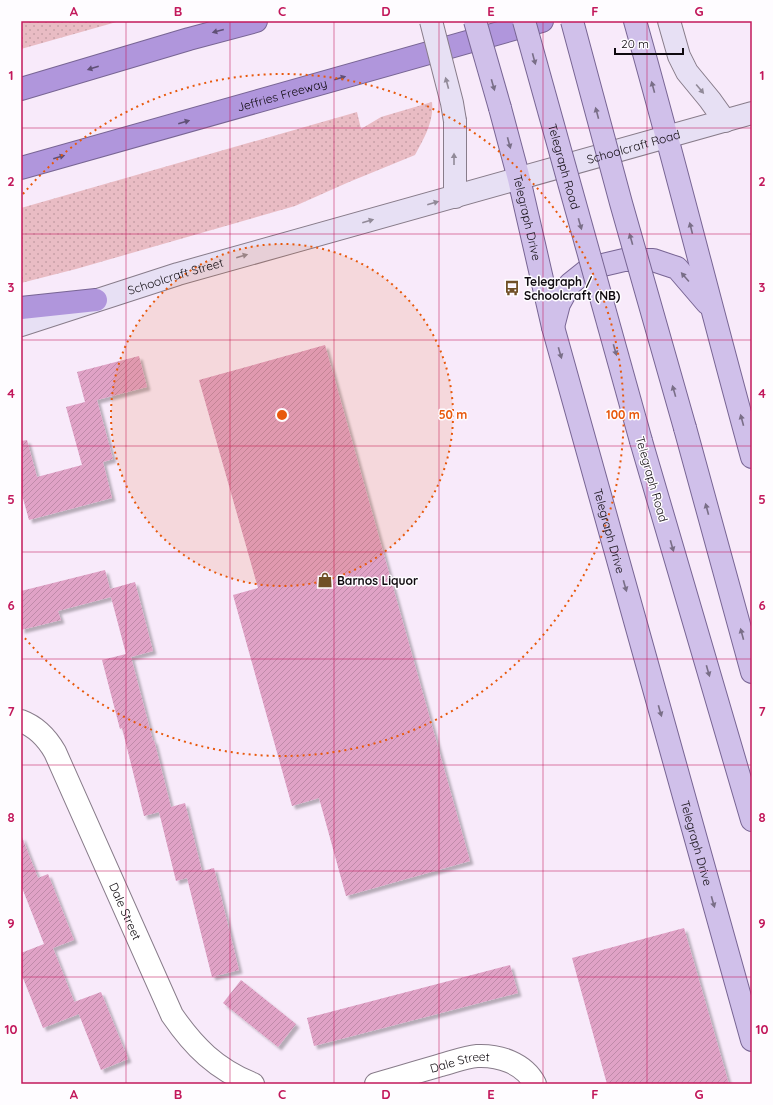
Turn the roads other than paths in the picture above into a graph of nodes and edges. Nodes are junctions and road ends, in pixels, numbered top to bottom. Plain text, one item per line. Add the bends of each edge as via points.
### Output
1 (256, 21) edge
2 (431, 21) edge
3 (475, 21) edge
4 (524, 21) edge
5 (542, 21) edge
6 (572, 21) edge
7 (635, 21) edge
8 (669, 21) edge
9 (21, 90) edge
10 (752, 113) edge
11 (725, 121) junction
12 (667, 138) junction
13 (21, 168) edge
14 (519, 179) junction
15 (455, 197) junction
16 (331, 231) joint
17 (96, 300) junction
18 (711, 307) junction
19 (21, 308) edge
20 (21, 325) edge
21 (553, 327) junction
22 (752, 457) edge
23 (752, 672) edge
24 (21, 721) edge
25 (752, 820) edge
26 (752, 1040) edge
27 (253, 1084) edge
28 (376, 1084) edge
29 (535, 1084) edge

1 -> 9 highway
15 -> 2 main road, bridge via 455,121
3 -> 14 main road, Telegraph Drive, bridge
4 -> 25 main road, Telegraph Road, bridge via 641,442
13 -> 5 highway, Jeffries Freeway
23 -> 6 main road, bridge
12 -> 7 main road
8 -> 11 main road via 679,56 687,72
10 - 11 main road, Schoolcraft Road
11 - 12 main road, Schoolcraft Road
12 - 14 main road, Schoolcraft Road
18 -> 12 main road
14 - 15 main road, Schoolcraft Road
14 - 21 main road, Telegraph Drive
16 -> 15 main road, Schoolcraft Road
17 -> 16 main road, Schoolcraft Street
17 - 19 highway
17 - 20 main road, Schoolcraft Street
18 -> 21 main road via 678,268 653,260 624,260 590,268 570,284 559,304
22 -> 18 main road
21 -> 26 main road, Telegraph Drive
24 - 27 street, Dale Street via 41,732 55,752 172,1015 202,1053 242,1080
28 - 29 street, Dale Street via 477,1056 510,1061 519,1066

